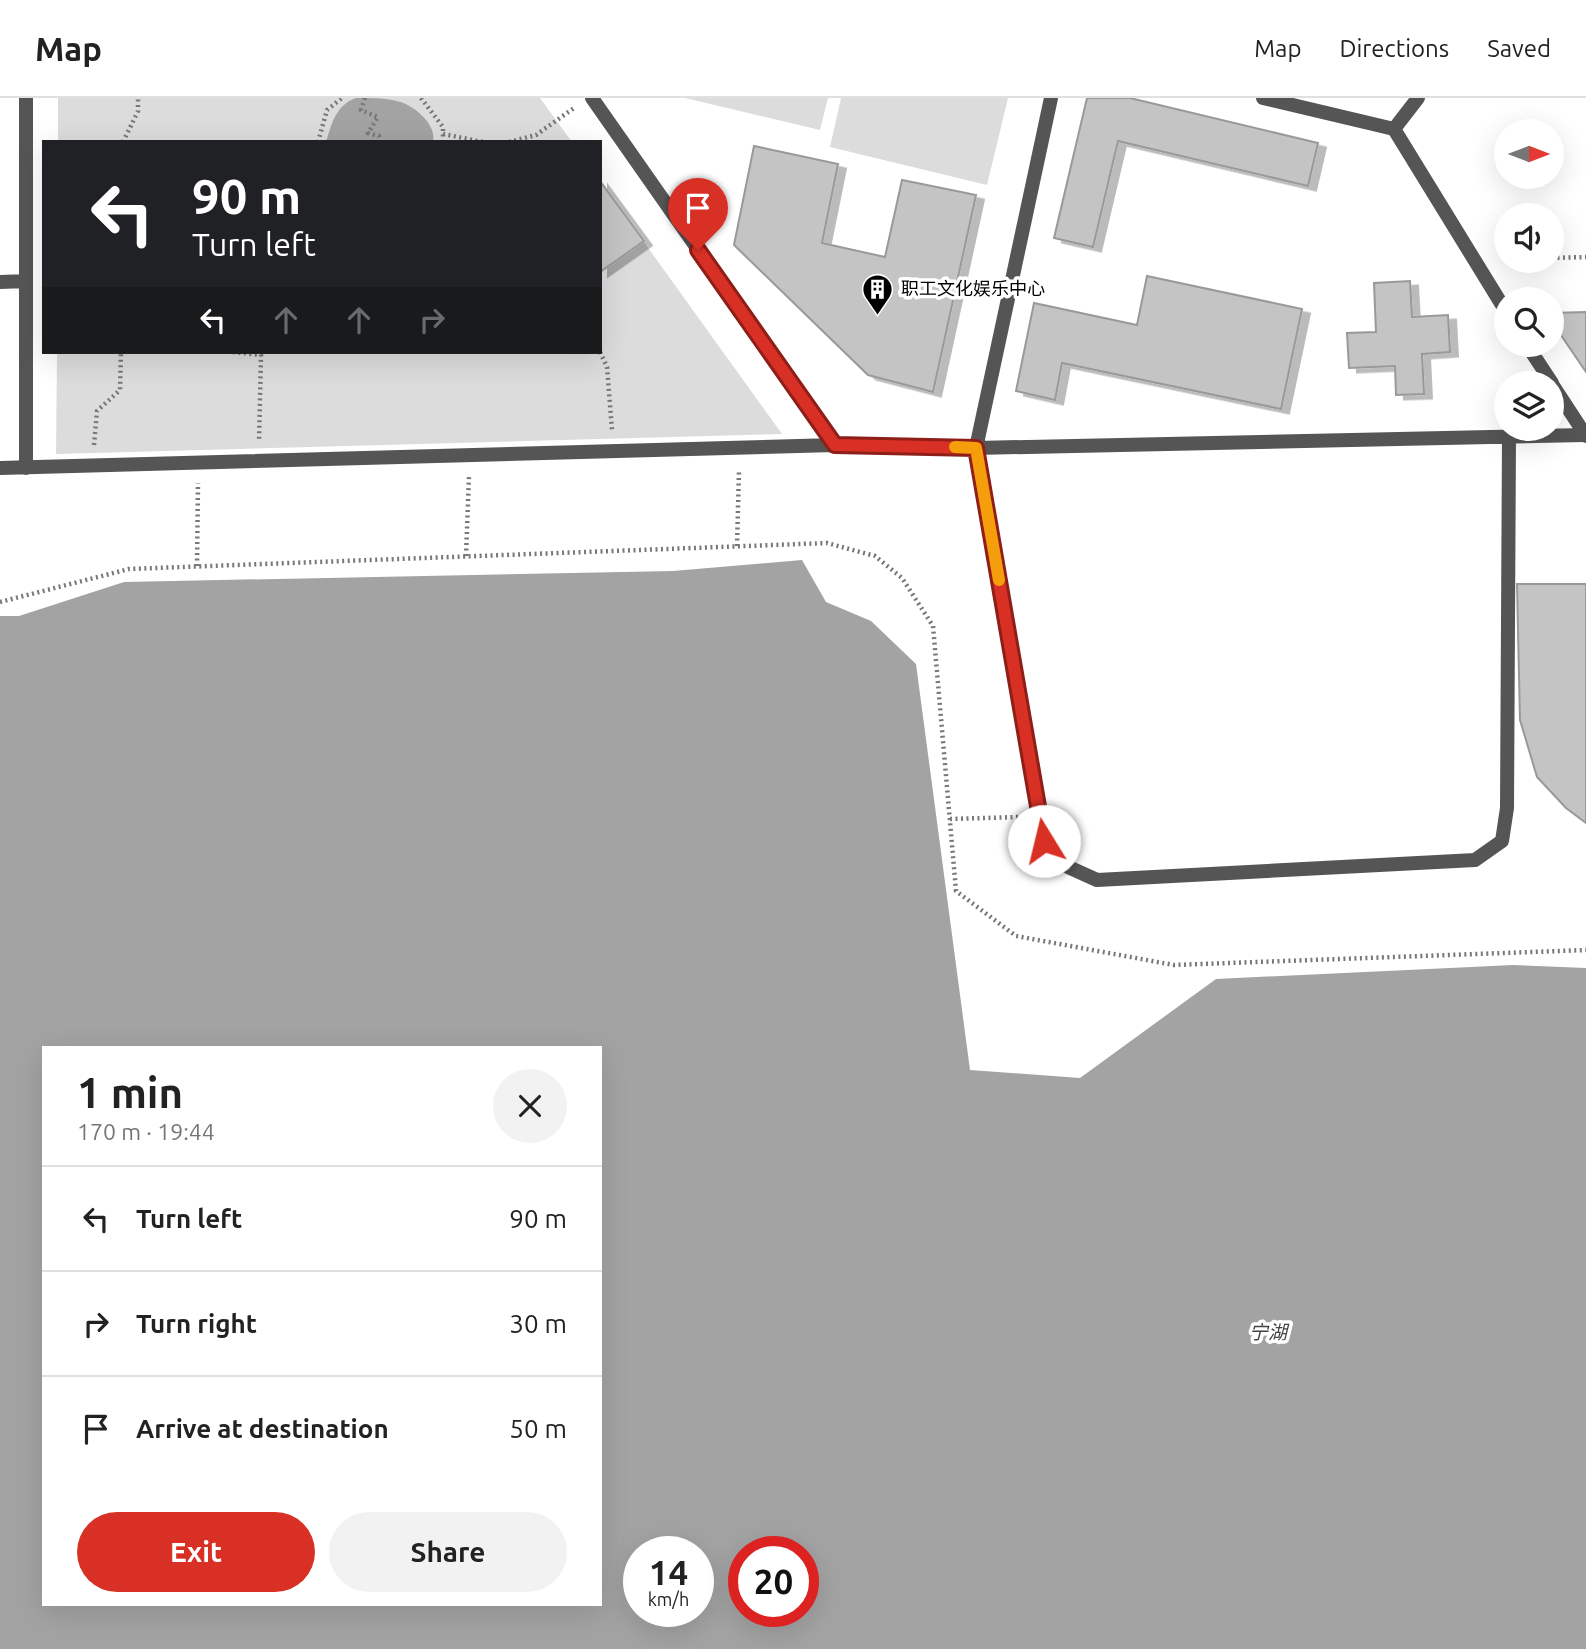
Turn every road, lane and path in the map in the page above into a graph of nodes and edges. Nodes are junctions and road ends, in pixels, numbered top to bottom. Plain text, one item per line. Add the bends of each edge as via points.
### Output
1 (26, 98) edge
2 (138, 98) edge
3 (342, 98) edge
4 (365, 98) edge
5 (421, 98) edge
6 (592, 98) edge
7 (1051, 98) edge
8 (1263, 98) edge
9 (1418, 98) edge
10 (576, 106) dead end
11 (1394, 129) junction
12 (443, 134) junction
13 (124, 140) edge
14 (318, 140) edge
15 (380, 140) edge
16 (443, 140) edge
17 (473, 140) edge
18 (517, 140) edge
19 (1586, 257) edge
20 (1564, 258) edge
21 (26, 281) junction
22 (0, 282) edge
23 (1494, 292) edge
24 (121, 354) edge
25 (262, 354) edge
26 (601, 354) edge
27 (1564, 402) edge
28 (1564, 436) edge
29 (1586, 436) edge
30 (1494, 437) edge
31 (1509, 441) edge
32 (835, 445) junction
33 (740, 448) junction
34 (976, 448) junction
35 (614, 452) junction
36 (469, 456) junction
37 (259, 462) junction
38 (198, 463) junction
39 (93, 466) junction
40 (0, 468) edge
41 (26, 468) junction
42 (737, 546) junction
43 (466, 556) junction
44 (197, 566) junction
45 (0, 602) edge
46 (1041, 816) junction
47 (950, 819) junction
48 (1586, 950) edge

1 - 21 street
2 - 13 path via 138,111
3 - 14 path via 327,110
4 - 15 path via 361,110 378,117 368,133
5 - 12 path via 443,127
6 - 32 street
7 - 34 street
8 - 11 street
9 - 11 street
10 - 18 path via 536,135
11 - 23 street
12 - 16 path
12 - 17 path
19 - 20 path
21 - 22 street
21 - 41 street
24 - 39 path via 120,390 97,411
25 - 37 path
26 - 35 path via 607,367
27 - 29 street
28 - 29 street
30 - 34 street
31 - 46 street via 1507,808 1502,841 1475,860 1097,880 1066,866 1044,841
32 - 33 street
32 - 34 street
33 - 35 street
33 - 42 path
34 - 46 street
35 - 36 street
36 - 37 street
36 - 43 path
37 - 38 street
38 - 39 street
38 - 44 path
39 - 41 street
40 - 41 street
42 - 43 path
42 - 47 path via 827,543 875,555 902,578 933,626
43 - 44 path
44 - 45 path via 129,569
46 - 47 path
47 - 48 path via 956,891 1016,936 1174,965

